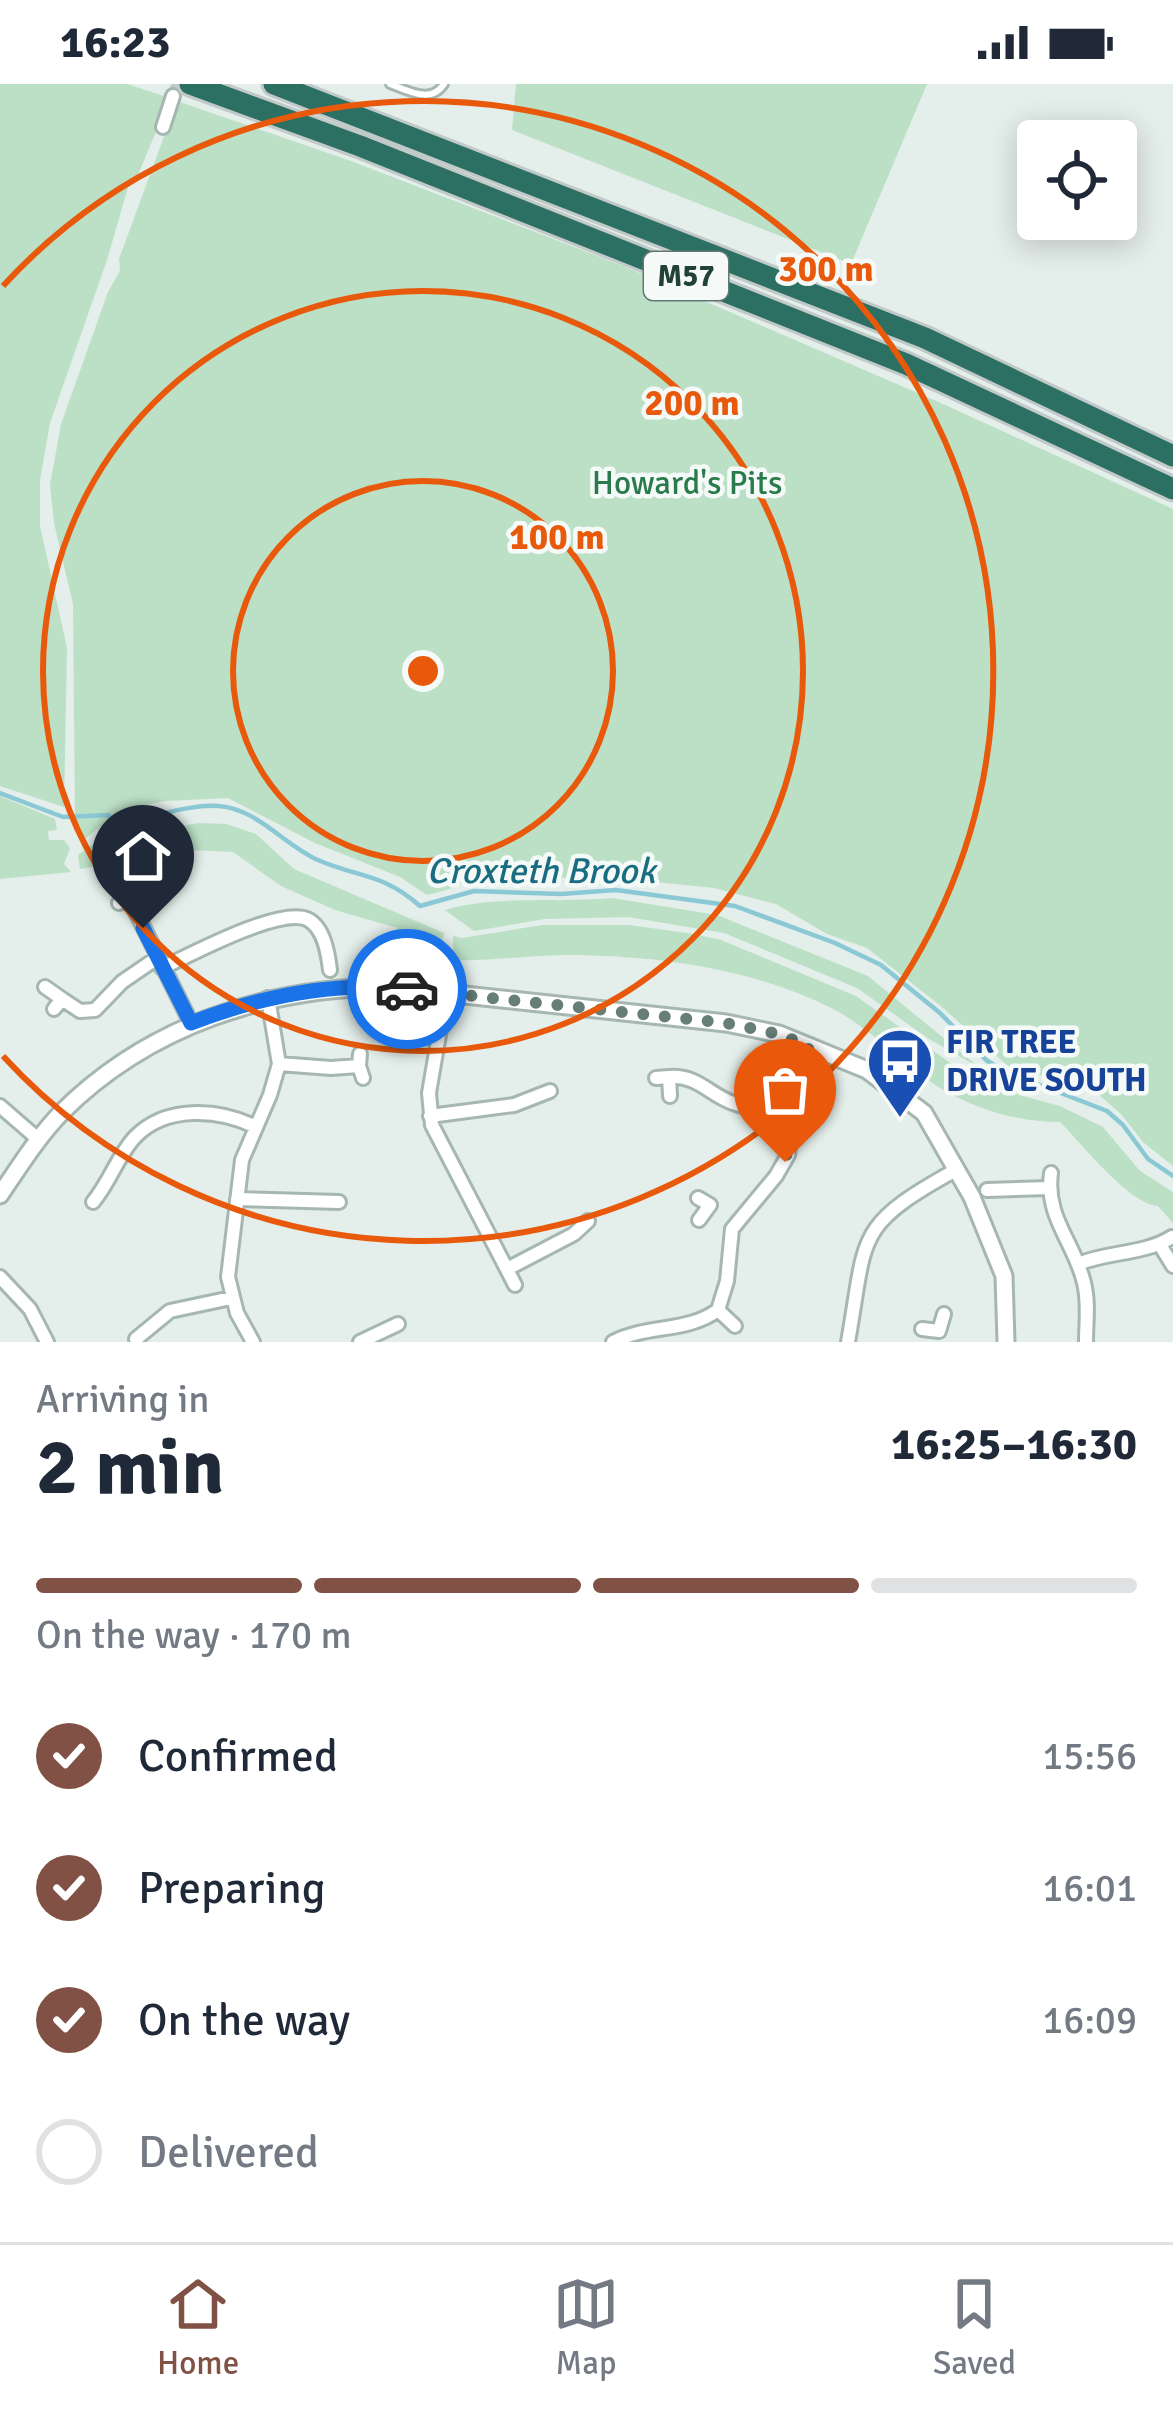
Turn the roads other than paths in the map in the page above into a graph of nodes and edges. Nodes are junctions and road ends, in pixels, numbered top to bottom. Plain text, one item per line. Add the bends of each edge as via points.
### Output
1 (274, 84) edge
2 (390, 84) edge
3 (444, 84) edge
4 (182, 90) edge
5 (163, 127) dead end
6 (1173, 456) edge
7 (1173, 489) edge
8 (122, 883) dead end
9 (160, 963) junction
10 (330, 970) dead end
11 (45, 987) dead end
12 (446, 994) junction
13 (268, 998) junction
14 (191, 1023) junction
15 (809, 1046) junction
16 (279, 1064) junction
17 (361, 1066) dead end
18 (553, 1090) dead end
19 (670, 1096) dead end
20 (0, 1106) edge
21 (793, 1109) junction
22 (430, 1116) junction
23 (254, 1126) junction
24 (38, 1139) junction
25 (954, 1171) junction
26 (987, 1190) dead end
27 (0, 1196) edge
28 (237, 1199) junction
29 (340, 1202) dead end
30 (92, 1204) dead end
31 (589, 1220) dead end
32 (699, 1220) dead end
33 (736, 1222) junction
34 (1166, 1241) edge
35 (1078, 1264) junction
36 (1173, 1266) edge
37 (507, 1269) junction
38 (0, 1277) edge
39 (515, 1285) dead end
40 (231, 1298) junction
41 (718, 1310) junction
42 (944, 1314) dead end
43 (400, 1323) dead end
44 (735, 1327) dead end
45 (922, 1328) dead end
46 (939, 1336) edge
47 (133, 1338) edge
48 (47, 1342) edge
49 (253, 1342) edge
50 (360, 1342) edge
51 (614, 1342) edge
52 (848, 1342) edge
53 (1006, 1342) edge
54 (1086, 1342) edge

1 - 6 highway, M57 via 925,338
2 - 3 lane via 425,96
4 - 5 street
4 - 7 highway, M57 via 360,146 906,364
8 - 9 street
9 - 10 street via 266,922 302,918 321,936
9 - 11 street via 122,982 95,1010 58,1004
9 - 14 street
12 - 13 street via 366,987
12 - 15 street via 726,1023
12 - 22 street
13 - 14 street
13 - 16 street
14 - 24 street via 92,1087
15 - 21 street
15 - 25 street via 867,1070 924,1113
16 - 17 street
16 - 23 street
18 - 22 street via 514,1105
19 - 21 street via 663,1077 694,1078 739,1105
20 - 24 street
21 - 33 street via 785,1162
22 - 37 street
23 - 28 street
23 - 30 street via 202,1112 150,1127
24 - 27 street
25 - 52 street via 904,1198 877,1224 860,1256
25 - 53 street via 1004,1276
26 - 35 street via 1050,1181 1055,1220
28 - 29 street
28 - 40 street
31 - 37 street
32 - 33 street via 704,1202
33 - 41 street
34 - 35 street
34 - 36 street
35 - 54 street
37 - 39 street
38 - 48 street
40 - 47 street via 170,1312
40 - 49 street
41 - 44 street
41 - 51 street
42 - 46 street
43 - 50 street
45 - 46 street

